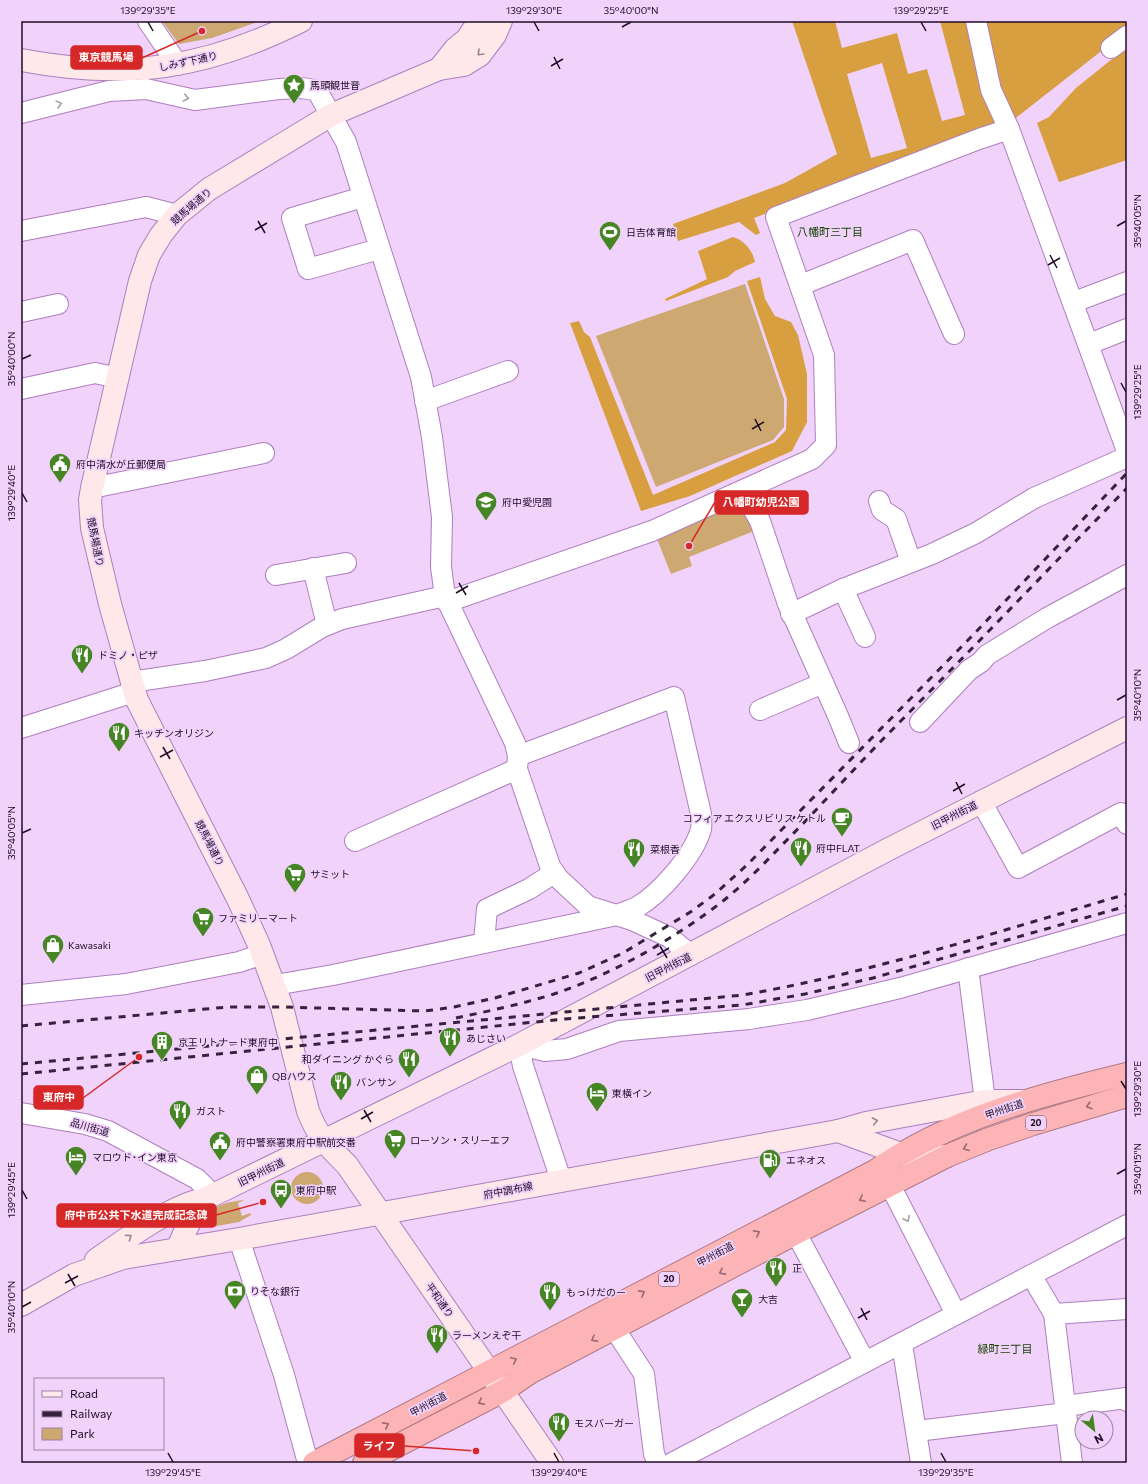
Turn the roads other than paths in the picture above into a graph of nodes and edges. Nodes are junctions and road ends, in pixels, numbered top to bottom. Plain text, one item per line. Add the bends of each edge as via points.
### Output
1 (148, 21) edge
2 (301, 21) edge
3 (479, 21) edge
4 (501, 21) edge
5 (976, 21) edge
6 (1127, 36) edge
7 (1111, 48) dead end
8 (21, 60) edge
9 (178, 65) junction
10 (439, 69) junction
11 (21, 113) edge
12 (332, 115) junction
13 (1009, 129) junction
14 (363, 197) junction
15 (177, 215) junction
16 (21, 231) edge
17 (379, 249) junction
18 (1127, 282) edge
19 (801, 285) junction
20 (1074, 302) junction
21 (58, 304) dead end
22 (21, 312) edge
23 (1127, 330) edge
24 (954, 334) dead end
25 (1089, 344) junction
26 (508, 371) dead end
27 (118, 378) junction
28 (21, 389) edge
29 (425, 401) junction
30 (1127, 451) edge
31 (264, 453) dead end
32 (1127, 457) edge
33 (92, 488) junction
34 (743, 491) junction
35 (879, 501) dead end
36 (911, 562) junction
37 (346, 563) dead end
38 (313, 568) junction
39 (276, 575) dead end
40 (1127, 575) edge
41 (843, 589) junction
42 (446, 599) junction
43 (792, 614) junction
44 (326, 625) junction
45 (865, 637) dead end
46 (823, 683) junction
47 (133, 687) junction
48 (760, 710) dead end
49 (920, 722) dead end
50 (21, 728) edge
51 (1127, 728) edge
52 (849, 743) dead end
53 (518, 762) junction
54 (981, 801) junction
55 (1127, 824) edge
56 (356, 841) dead end
57 (554, 872) junction
58 (617, 915) junction
59 (1127, 923) edge
60 (484, 942) junction
61 (263, 954) junction
62 (691, 955) junction
63 (968, 968) junction
64 (275, 984) junction
65 (21, 994) edge
66 (519, 1045) junction
67 (1127, 1074) edge
68 (1127, 1096) edge
69 (985, 1101) junction
70 (1026, 1101) junction
71 (21, 1113) edge
72 (838, 1131) junction
73 (323, 1141) junction
74 (867, 1141) junction
75 (899, 1154) junction
76 (947, 1156) junction
77 (882, 1178) junction
78 (560, 1180) junction
79 (208, 1198) junction
80 (380, 1213) junction
81 (1127, 1225) edge
82 (796, 1233) junction
83 (240, 1239) junction
84 (177, 1249) junction
85 (74, 1275) junction
86 (1031, 1275) junction
87 (21, 1305) edge
88 (1127, 1309) edge
89 (956, 1314) junction
90 (1054, 1314) junction
91 (614, 1328) junction
92 (902, 1344) junction
93 (865, 1362) junction
94 (489, 1372) junction
95 (503, 1391) junction
96 (1127, 1401) edge
97 (1066, 1409) junction
98 (917, 1431) junction
99 (678, 1462) edge
100 (308, 1463) edge
101 (314, 1463) edge
102 (364, 1463) edge
103 (552, 1463) edge
104 (658, 1463) edge
105 (921, 1463) edge
106 (1072, 1463) edge

1 - 9 street
2 - 9 main road, しみず下通り via 267,38 229,52
3 - 10 main road, 競馬場通り via 467,39 455,48
4 -> 10 main road, 競馬場通り via 495,35 480,55 464,65
5 - 13 street via 991,90
6 - 7 street
8 - 9 main road, しみず下通り via 104,71
10 - 12 main road, 競馬場通り
11 -> 12 street via 109,91 146,89 195,100 302,88 315,90
12 - 14 street via 346,142
12 - 15 main road, 競馬場通り via 209,189
13 - 19 street via 776,217
13 - 20 street
14 - 17 street
14 - 17 street via 292,218 308,269
15 - 16 street via 146,207
15 - 27 main road, 競馬場通り via 149,255 140,281
17 - 29 street via 421,377
18 - 20 street
19 - 24 street via 913,240
19 - 34 street via 824,355 826,445 812,459
20 - 25 street
21 - 22 street
23 - 25 street
25 - 30 street
26 - 29 street
27 - 28 street via 95,373
27 - 33 main road, 競馬場通り
29 - 42 street via 442,517 441,567
31 - 33 street
32 - 36 street via 1034,498 976,533
33 - 47 main road, 競馬場通り via 92,528
34 - 42 street via 652,531
34 - 43 street via 760,521
35 - 36 street via 882,510 896,519
36 - 41 street
37 - 38 street
38 - 39 street
38 - 44 street
40 - 49 street via 1047,618 987,655 969,670
41 - 43 street
41 - 45 street
42 - 44 street via 342,619
42 - 53 street via 515,743
43 - 46 street
44 - 47 street via 266,658
46 - 48 street
46 - 52 street
47 - 50 street
47 - 61 main road, 競馬場通り via 137,700 238,899
51 - 54 main road, 旧甲州街道
53 - 56 street
53 - 57 street via 542,843
53 - 58 street via 674,697 699,799 701,828 691,850 669,881 637,907
54 - 55 street via 1018,868 1121,813
54 - 62 main road, 旧甲州街道
57 - 58 street via 588,906
57 - 60 street via 529,889 487,909
58 - 60 street
58 - 62 street via 669,937
59 - 63 street
60 - 64 street via 333,975
61 - 64 main road, 競馬場通り
61 - 65 street via 239,962 126,984
62 - 66 main road, 旧甲州街道
63 - 66 street via 900,988 807,1010 749,1019 619,1031 567,1049 545,1051
63 - 69 street
64 - 73 main road, 競馬場通り via 308,1111
66 - 73 main road, 旧甲州街道
66 - 78 street via 523,1066
67 - 70 highway, 甲州街道 / 20
68 -> 76 highway, 甲州街道 / 20 via 1033,1124
69 - 70 main road, 府中調布線
72 -> 69 main road, 府中調布線 via 866,1122
70 - 75 highway, 甲州街道 / 20 via 978,1117
71 - 79 street, 品川街道 via 85,1124 108,1131 197,1179 206,1188
72 - 74 main road
72 - 78 main road, 府中調布線
73 - 79 main road, 旧甲州街道
73 - 80 main road, 平和通り via 347,1165
74 - 75 main road
74 - 77 main road via 875,1150
75 - 76 main road via 927,1159
75 - 77 highway, 甲州街道 / 20
76 - 77 highway, 甲州街道 / 20
77 -> 82 highway, 甲州街道 / 20
77 -> 89 street
94 -> 77 highway, 甲州街道 / 20
78 - 80 main road, 府中調布線
79 - 84 main road via 196,1210
85 -> 79 main road, 旧甲州街道 via 133,1234 193,1201
80 - 83 main road, 府中調布線
80 - 94 main road, 平和通り
81 - 86 street
82 -> 91 highway, 甲州街道 / 20
82 - 93 street
83 - 84 main road, 府中調布線
83 - 100 street via 284,1375
84 - 85 main road via 123,1258
85 - 87 main road
86 - 89 street
86 - 90 street
88 - 90 street
89 - 92 street
90 - 97 street
91 -> 95 highway, 甲州街道 / 20 via 531,1372
91 - 104 street via 644,1374 654,1454
92 - 93 street
92 - 98 street
93 - 99 street
94 - 95 main road, 平和通り
101 -> 94 highway, 甲州街道 / 20
95 -> 102 highway, 甲州街道 / 20
95 - 103 main road, 平和通り
96 - 97 street via 1126,1398
97 - 98 street
97 - 106 street
98 - 105 street

